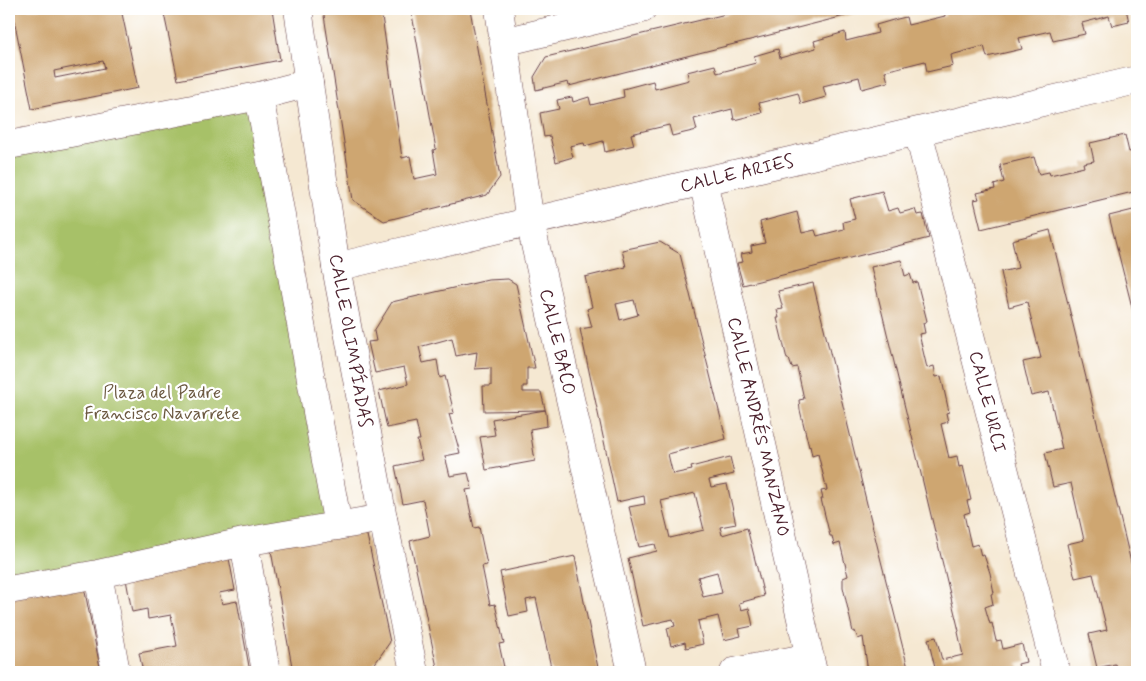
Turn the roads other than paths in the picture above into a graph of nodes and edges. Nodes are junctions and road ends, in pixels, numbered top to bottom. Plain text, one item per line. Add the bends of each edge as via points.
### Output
1 (298, 9) edge
2 (499, 9) edge
3 (642, 9) edge
4 (504, 42) junction
5 (1137, 80) edge
6 (309, 83) junction
7 (259, 96) junction
8 (918, 131) junction
9 (9, 145) edge
10 (703, 181) junction
11 (530, 222) junction
12 (336, 267) junction
13 (383, 518) junction
14 (338, 526) junction
15 (244, 542) junction
16 (98, 574) junction
17 (9, 590) edge
18 (811, 665) edge
19 (116, 672) edge
20 (266, 672) edge
21 (414, 672) edge
22 (632, 672) edge
23 (734, 672) edge
24 (1056, 672) edge

1 - 6 street, CALLE OLIMPÍADAS
2 - 4 street, CALLE BACO
3 - 4 street
4 - 11 street, CALLE BACO
5 - 8 street, CALLE ARIES
6 - 7 street
6 - 12 street, CALLE OLIMPÍADAS
7 - 9 street
7 - 14 street
8 - 10 street, CALLE ARIES
8 - 24 street, CALLE URCI
10 - 11 street, CALLE ARIES
10 - 18 street, CALLE ANDRÉS MANZANO
11 - 12 street, CALLE ARIES
11 - 22 street, CALLE BACO
12 - 13 street, CALLE OLIMPÍADAS
13 - 14 street
13 - 21 street, CALLE OLIMPÍADAS
14 - 15 street
15 - 16 street
15 - 20 street
16 - 17 street
16 - 19 street
18 - 23 street

